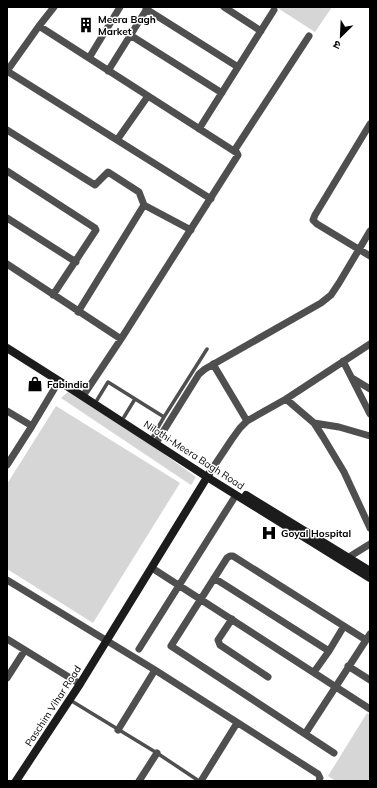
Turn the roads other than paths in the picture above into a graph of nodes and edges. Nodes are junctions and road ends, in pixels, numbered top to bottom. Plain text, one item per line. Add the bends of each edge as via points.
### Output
1 (54, 7) edge
2 (120, 7) edge
3 (224, 7) edge
4 (147, 8) edge
5 (274, 10) dead end
6 (39, 26) junction
7 (261, 31) junction
8 (130, 35) junction
9 (308, 36) dead end
10 (89, 58) junction
11 (238, 67) junction
12 (7, 71) edge
13 (108, 71) junction
14 (222, 93) junction
15 (148, 96) junction
16 (370, 124) edge
17 (199, 129) junction
18 (7, 130) edge
19 (117, 140) junction
20 (234, 151) junction
21 (7, 171) edge
22 (211, 199) junction
23 (144, 205) junction
24 (7, 218) edge
25 (191, 230) junction
26 (370, 231) edge
27 (359, 249) junction
28 (370, 256) edge
29 (76, 262) junction
30 (7, 264) edge
31 (53, 295) junction
32 (78, 312) junction
33 (121, 339) junction
34 (7, 344) edge
35 (370, 344) edge
36 (7, 348) edge
37 (207, 349) dead end
38 (343, 361) junction
39 (213, 364) junction
40 (352, 378) junction
41 (59, 381) junction
42 (370, 389) edge
43 (86, 393) junction
44 (135, 399) junction
45 (286, 399) junction
46 (97, 400) junction
47 (7, 411) edge
48 (370, 414) edge
49 (124, 417) junction
50 (164, 417) junction
51 (247, 421) junction
52 (314, 423) junction
53 (32, 426) junction
54 (370, 436) edge
55 (156, 440) junction
56 (7, 465) edge
57 (209, 475) junction
58 (236, 495) junction
59 (370, 528) edge
60 (370, 544) edge
61 (347, 560) junction
62 (152, 568) junction
63 (370, 570) edge
64 (214, 578) junction
65 (370, 578) edge
66 (7, 580) edge
67 (179, 585) junction
68 (201, 599) junction
69 (232, 619) junction
70 (344, 626) junction
71 (368, 637) edge
72 (7, 639) edge
73 (106, 641) junction
74 (139, 649) dead end
75 (25, 650) junction
76 (329, 651) junction
77 (348, 666) junction
78 (155, 670) junction
79 (314, 672) junction
80 (268, 677) dead end
81 (7, 678) edge
82 (370, 680) edge
83 (80, 684) junction
84 (336, 686) junction
85 (70, 700) junction
86 (370, 709) edge
87 (237, 723) junction
88 (118, 730) junction
89 (305, 734) junction
90 (157, 753) junction
91 (334, 753) dead end
92 (16, 781) edge
93 (139, 781) edge
94 (200, 781) edge
95 (320, 781) edge

1 - 6 street
2 - 10 street
3 - 7 street
4 - 8 street
4 - 11 street
5 - 7 street
6 - 10 street
6 - 12 street
7 - 11 street
8 - 13 street
8 - 14 street
9 - 20 street
10 - 13 street
11 - 14 street
12 - 19 street
13 - 15 street
14 - 17 street
15 - 17 street
15 - 19 street
16 - 27 street via 313,220
17 - 20 street
18 - 23 street via 94,185 108,172 139,192
19 - 22 street
20 - 22 street via 238,158
21 - 29 street via 95,228 95,233
22 - 25 street
23 - 25 street
23 - 32 street
24 - 29 street
25 - 33 street
26 - 27 street
27 - 28 street
27 - 39 street via 339,283 326,299
29 - 31 street
30 - 31 street
31 - 32 street
32 - 33 street
33 - 43 street
34 - 43 street, Nilothi-Meera Bagh Road
35 - 38 street
36 - 41 street, Nilothi-Meera Bagh Road
37 - 50 lane
38 - 40 street
38 - 45 street
39 - 51 street
39 - 55 street via 199,374
40 - 42 street
40 - 48 street
41 - 53 street
41 - 55 street, Nilothi-Meera Bagh Road
43 - 46 street, Nilothi-Meera Bagh Road
44 - 46 lane via 108,382
44 - 49 lane
44 - 50 lane
45 - 51 street
45 - 52 street
46 - 49 street, Nilothi-Meera Bagh Road
47 - 53 street
49 - 55 street, Nilothi-Meera Bagh Road
50 - 55 lane
51 - 57 street
52 - 54 street
52 - 59 street via 344,472
53 - 56 street
55 - 57 street, Nilothi-Meera Bagh Road
57 - 58 street, Nilothi-Meera Bagh Road
57 - 61 street, Nilothi-Meera Bagh Road
57 - 62 street, Paschim Vihar Road
58 - 61 street, Nilothi-Meera Bagh Road
58 - 67 street
60 - 61 street
61 - 63 street, Nilothi-Meera Bagh Road
61 - 65 street, Nilothi-Meera Bagh Road
62 - 67 street
62 - 73 street, Paschim Vihar Road
64 - 68 street
64 - 70 street via 227,558 233,556
64 - 76 street
66 - 73 street
67 - 68 street
67 - 74 street
68 - 69 street
68 - 89 street via 171,646
69 - 79 street
69 - 80 street via 218,640 220,645
70 - 71 street
70 - 76 street
71 - 77 street
72 - 75 street
73 - 78 street
73 - 83 street, Paschim Vihar Road
75 - 81 street
75 - 83 street
76 - 79 street
77 - 82 street
77 - 84 street
78 - 87 street
78 - 88 street
79 - 84 street
83 - 85 street, Paschim Vihar Road
84 - 86 street
84 - 89 street
85 - 88 lane
85 - 92 street, Paschim Vihar Road
87 - 94 street
87 - 95 street via 318,774
88 - 90 lane
89 - 91 street
90 - 93 street
90 - 94 lane

